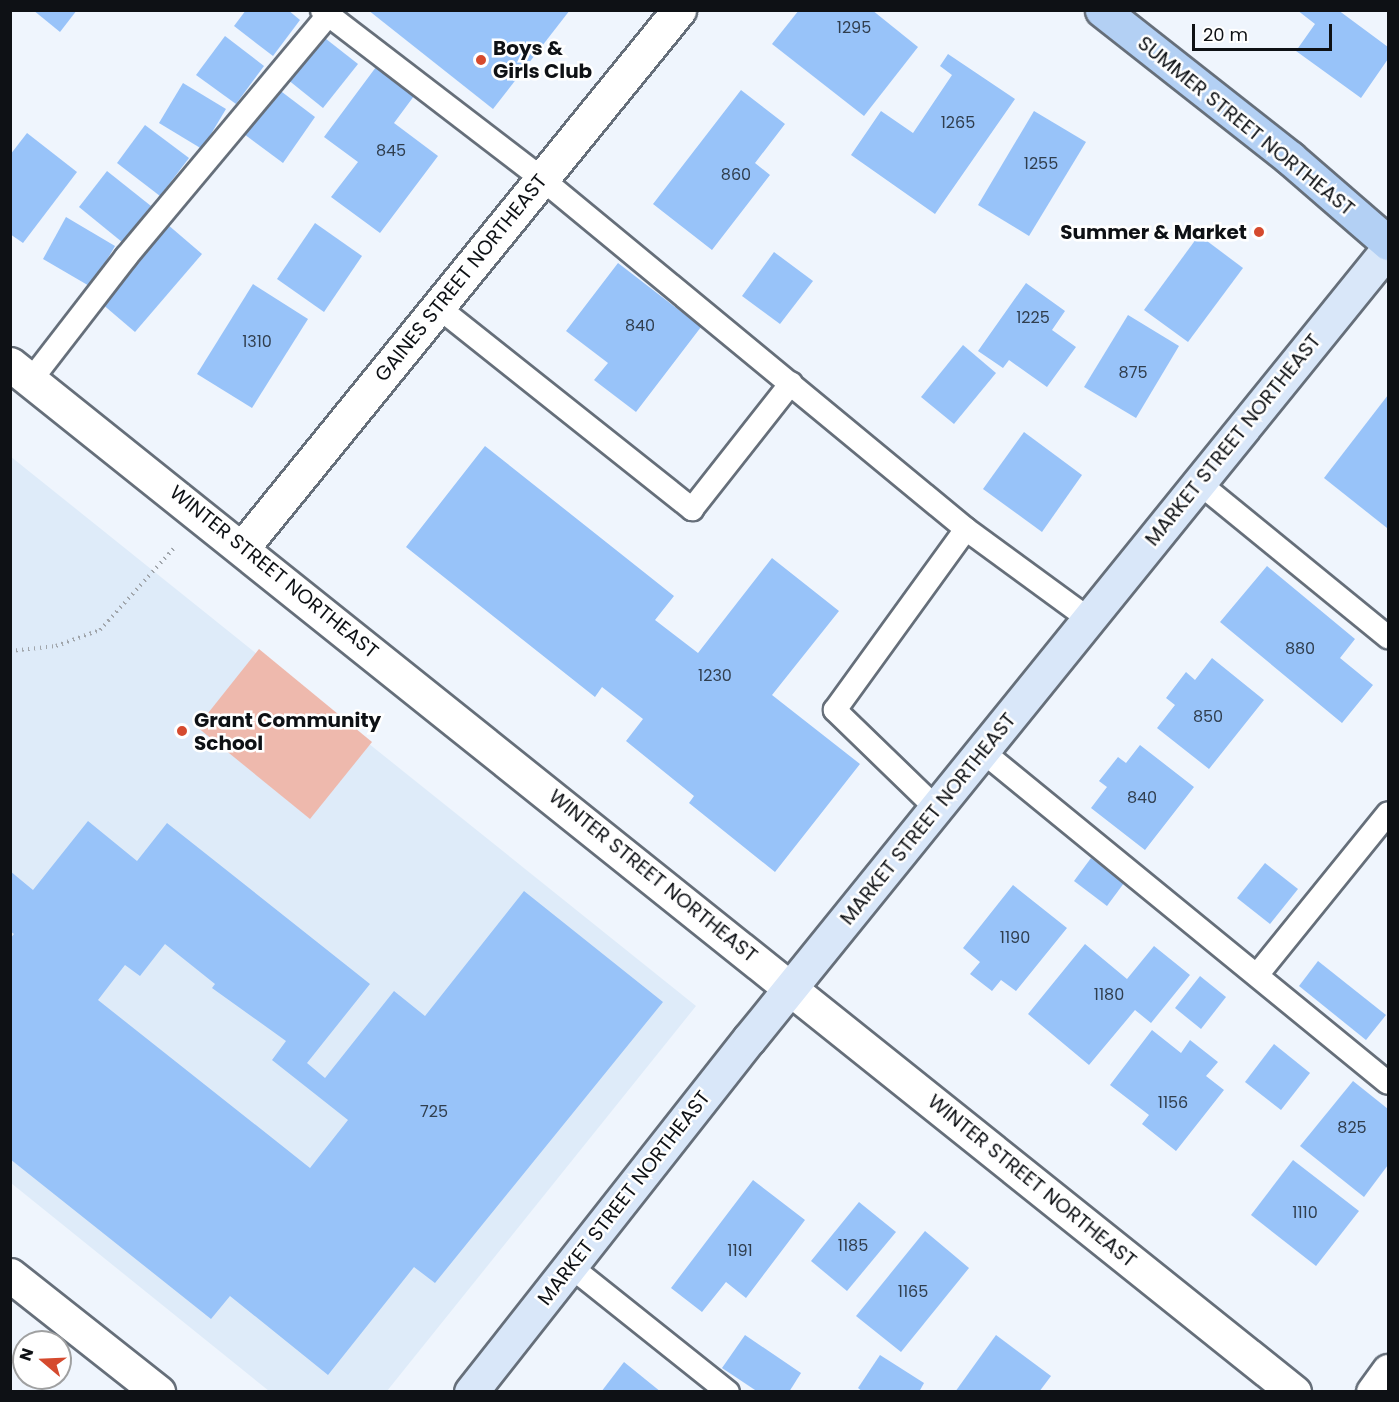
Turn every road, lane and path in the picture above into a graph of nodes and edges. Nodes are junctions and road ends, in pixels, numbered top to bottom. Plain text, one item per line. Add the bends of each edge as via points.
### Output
1 (679, 10) edge
2 (1102, 10) edge
3 (325, 13) edge
4 (542, 179) junction
5 (1389, 243) edge
6 (1389, 249) edge
7 (438, 306) junction
8 (21, 372) edge
9 (791, 383) junction
10 (1199, 483) junction
11 (202, 514) junction
12 (966, 529) junction
13 (243, 547) junction
14 (1089, 619) junction
15 (1389, 638) edge
16 (10, 651) edge
17 (982, 751) junction
18 (936, 808) junction
19 (1389, 813) edge
20 (1257, 975) junction
21 (793, 988) junction
22 (1389, 1083) edge
23 (570, 1266) junction
24 (10, 1275) edge
25 (1389, 1371) edge
26 (158, 1392) edge
27 (471, 1392) edge
28 (728, 1392) edge
29 (1294, 1392) edge
30 (1373, 1392) edge

1 - 4 street, GAINES STREET NORTHEAST
2 - 5 main road, SUMMER STREET NORTHEAST via 1290,158
3 - 4 lane
3 - 8 lane via 126,257
4 - 7 street, GAINES STREET NORTHEAST
4 - 9 lane
6 - 10 main road, MARKET STREET NORTHEAST
7 - 9 lane via 692,509
7 - 13 street, GAINES STREET NORTHEAST
8 - 11 street, WINTER STREET NORTHEAST
9 - 12 lane
10 - 14 main road, MARKET STREET NORTHEAST
10 - 15 lane
11 - 13 street, WINTER STREET NORTHEAST
11 - 16 path via 100,630 56,646
12 - 14 lane
12 - 18 lane via 836,710
13 - 21 street, WINTER STREET NORTHEAST
14 - 17 main road, MARKET STREET NORTHEAST
17 - 18 main road, MARKET STREET NORTHEAST
17 - 20 lane
18 - 21 main road, MARKET STREET NORTHEAST
19 - 20 lane
20 - 22 lane
21 - 23 main road, MARKET STREET NORTHEAST
21 - 29 street, WINTER STREET NORTHEAST
23 - 27 main road, MARKET STREET NORTHEAST
23 - 28 lane
24 - 26 street
25 - 30 street

